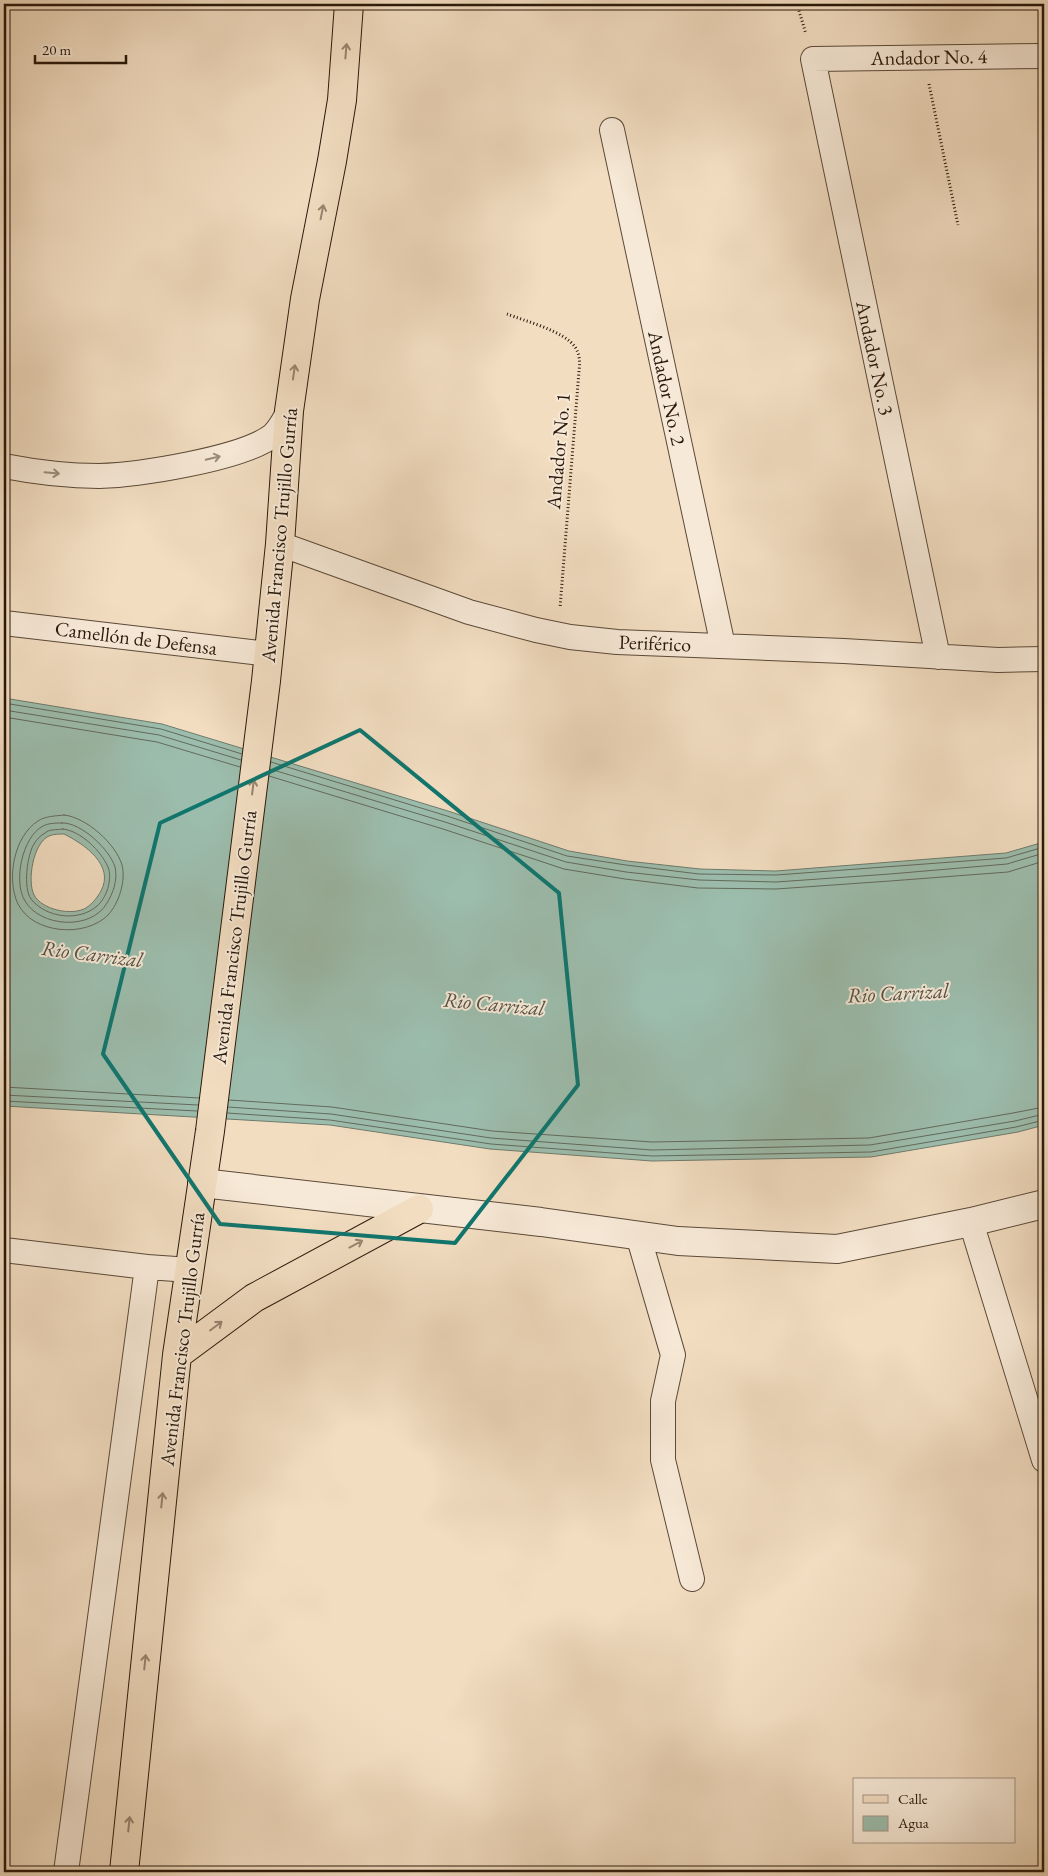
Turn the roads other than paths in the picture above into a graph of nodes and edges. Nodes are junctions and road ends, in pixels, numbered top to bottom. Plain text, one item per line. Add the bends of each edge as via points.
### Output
1 (349, 4) edge
2 (1044, 56) edge
3 (813, 59) joint
4 (612, 130) dead end
5 (289, 411) junction
6 (4, 466) edge
7 (280, 544) junction
8 (4, 623) edge
9 (723, 646) junction
10 (269, 654) junction
11 (938, 657) junction
12 (1044, 659) edge
13 (202, 1183) junction
14 (1044, 1204) edge
15 (419, 1209) junction
16 (971, 1222) junction
17 (638, 1235) junction
18 (4, 1250) edge
19 (147, 1267) junction
20 (190, 1270) junction
21 (177, 1356) junction
22 (1044, 1460) edge
23 (692, 1579) dead end
24 (66, 1872) edge
25 (124, 1872) edge

5 -> 1 main road, Avenida Francisco Trujillo Gurría via 304,300 342,100
2 - 3 street, Andador No. 4
3 - 11 street, Andador No. 3
4 - 9 street, Andador No. 2
6 -> 5 street via 99,476 156,470 233,453 259,443 272,436
5 - 7 main road, Avenida Francisco Trujillo Gurría
7 - 9 street, Periférico via 469,612 536,630 617,642
7 - 10 main road, Avenida Francisco Trujillo Gurría
8 - 10 street, Camellón de Defensa
9 - 11 street, Periférico
13 -> 10 main road, Avenida Francisco Trujillo Gurría
11 - 12 street, Periférico
13 - 15 street
13 - 20 main road, Avenida Francisco Trujillo Gurría
14 - 16 street
15 - 17 street
21 -> 15 main road via 254,1298
16 - 17 street via 836,1249 678,1241
16 - 22 street
17 - 23 street via 673,1355 663,1401 664,1460
18 - 19 street
19 - 20 street
19 - 24 street
20 - 21 main road, Avenida Francisco Trujillo Gurría
25 -> 21 main road, Avenida Francisco Trujillo Gurría

